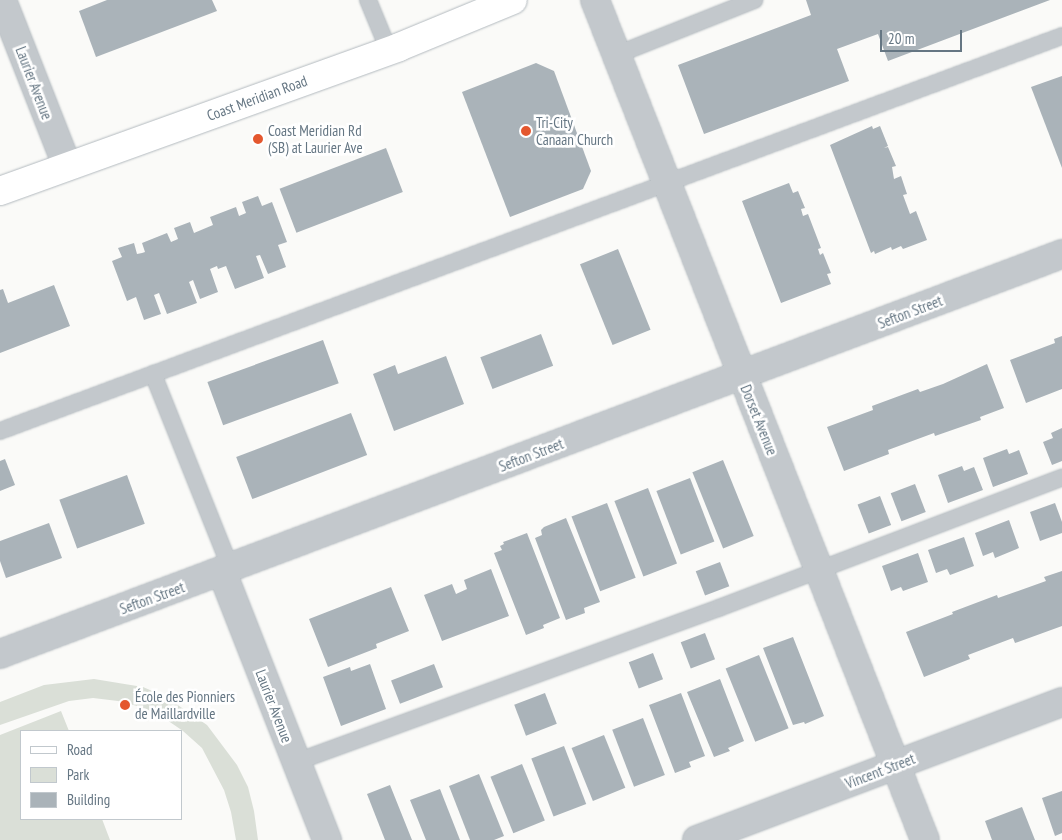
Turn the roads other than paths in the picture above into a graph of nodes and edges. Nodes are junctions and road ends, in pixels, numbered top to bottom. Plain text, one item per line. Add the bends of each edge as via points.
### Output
1 (2, 0) edge
2 (368, 0) edge
3 (512, 0) edge
4 (594, 0) edge
5 (754, 0) edge
6 (1062, 36) edge
7 (389, 50) junction
8 (616, 55) junction
9 (67, 166) junction
10 (667, 182) junction
11 (0, 191) edge
12 (1062, 254) edge
13 (153, 374) junction
14 (742, 376) junction
15 (0, 431) edge
16 (1062, 478) edge
17 (819, 569) junction
18 (226, 570) junction
19 (0, 654) edge
20 (1062, 702) edge
21 (296, 762) junction
22 (896, 765) junction
23 (327, 840) edge
24 (697, 840) edge
25 (925, 840) edge

1 - 9 street, Laurier Avenue
2 - 7 lane
3 - 7 main road, Coast Meridian Road
4 - 8 street, Dorset Avenue
5 - 8 lane
6 - 10 lane
7 - 9 main road, Coast Meridian Road
8 - 10 street, Dorset Avenue
9 - 11 main road, Coast Meridian Road
10 - 13 lane
10 - 14 street, Dorset Avenue
12 - 14 street, Sefton Street
13 - 15 lane
13 - 18 lane
14 - 17 street, Dorset Avenue
14 - 18 street, Sefton Street
16 - 17 lane
17 - 21 lane
17 - 22 street, Dorset Avenue
18 - 19 street, Sefton Street
18 - 21 street, Laurier Avenue
20 - 22 street, Vincent Street
21 - 23 street, Laurier Avenue
22 - 24 street, Vincent Street
22 - 25 street, Dorset Avenue

